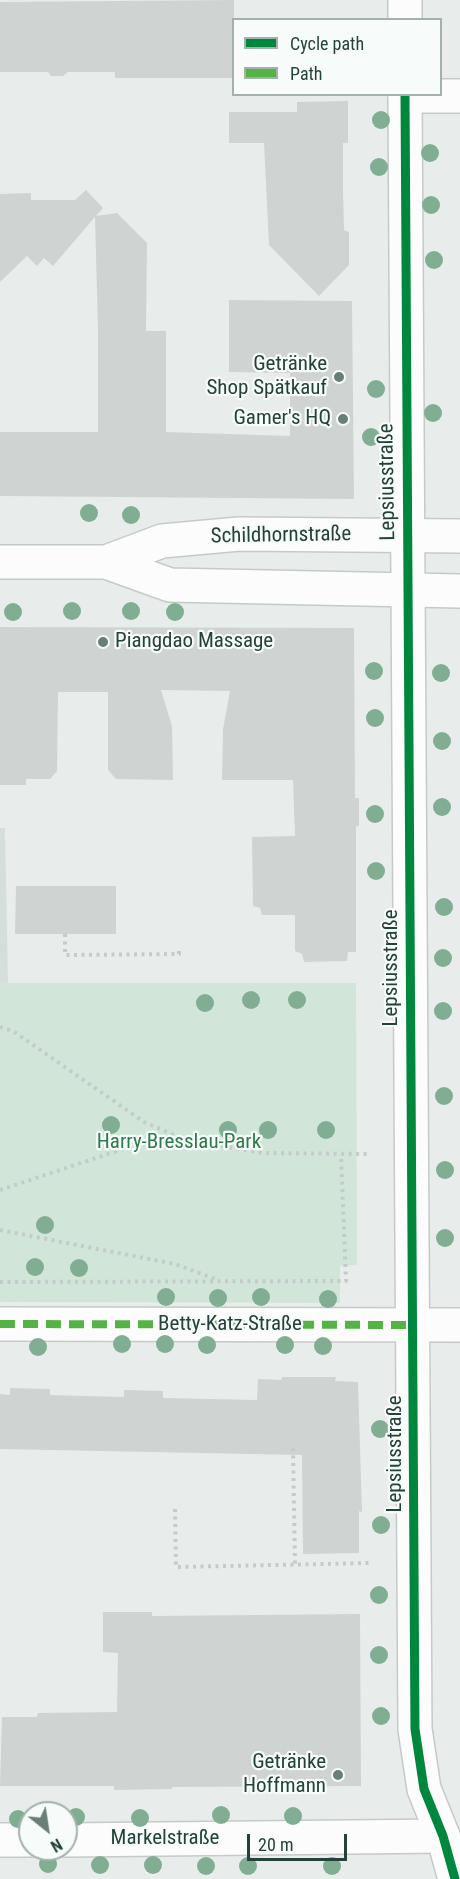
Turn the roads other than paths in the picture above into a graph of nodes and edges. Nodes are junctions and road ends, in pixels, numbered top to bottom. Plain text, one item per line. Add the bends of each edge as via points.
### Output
1 (405, 0) edge
2 (405, 18) edge
3 (405, 96) edge
4 (442, 96) edge
5 (460, 96) edge
6 (407, 535) junction
7 (460, 536) edge
8 (0, 562) edge
9 (106, 562) junction
10 (407, 590) junction
11 (460, 591) edge
12 (0, 1324) edge
13 (413, 1325) junction
14 (460, 1325) edge
15 (0, 1840) edge
16 (18, 1840) edge
17 (78, 1840) edge
18 (452, 1841) edge
19 (454, 1879) edge

1 - 2 street
3 - 6 street, Lepsiusstraße
4 - 5 street
6 - 7 street, Schildhornstraße
6 - 9 street, Schildhornstraße via 239,534 162,541
6 - 10 street, Lepsiusstraße
8 - 9 street, Schildhornstraße
9 - 10 street, Schildhornstraße via 170,585
10 - 11 street, Schildhornstraße
10 - 13 street, Lepsiusstraße
12 - 13 street, Betty-Katz-Straße
13 - 14 street, Betty-Katz-Straße
13 - 18 street, Lepsiusstraße via 415,1729 424,1789
15 - 16 street
17 - 18 street, Markelstraße
18 - 19 street, Lepsiusstraße

